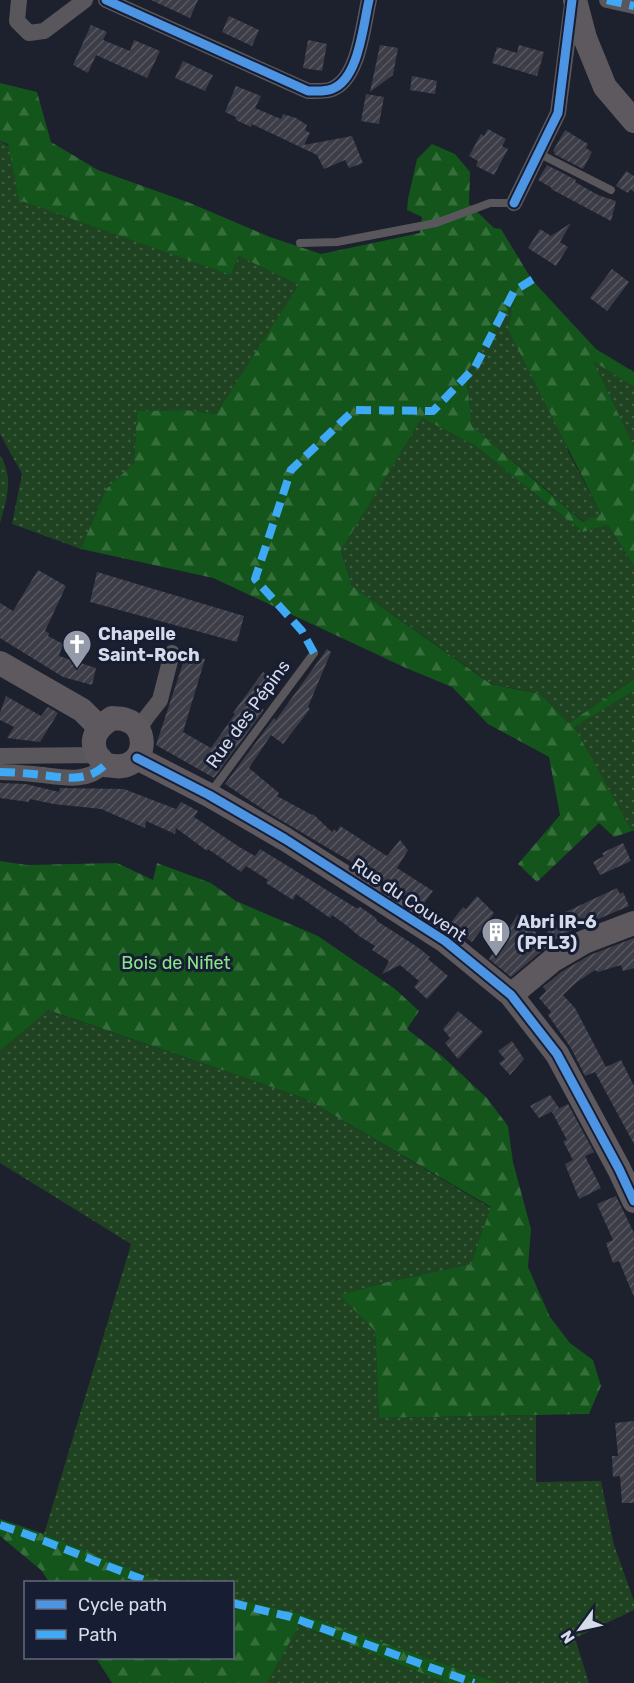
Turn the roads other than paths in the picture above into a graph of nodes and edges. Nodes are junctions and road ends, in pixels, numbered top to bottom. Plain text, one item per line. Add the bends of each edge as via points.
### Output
1 (19, 0) edge
2 (85, 0) edge
3 (106, 0) edge
4 (369, 0) edge
5 (573, 0) edge
6 (608, 0) edge
7 (634, 6) edge
8 (634, 121) edge
9 (538, 153) junction
10 (611, 190) dead end
11 (514, 203) joint
12 (300, 243) dead end
13 (172, 653) dead end
14 (314, 653) dead end
15 (0, 663) edge
16 (99, 727) junction
17 (139, 730) junction
18 (0, 756) edge
19 (137, 758) junction
20 (101, 760) junction
21 (0, 772) edge
22 (209, 795) junction
23 (634, 923) edge
24 (511, 995) junction
25 (634, 1201) edge

1 - 2 street via 17,21 29,33 44,31
3 - 4 street via 308,91 332,89 348,77
5 - 8 street via 605,87
5 - 9 street via 558,112
6 - 7 street
9 - 10 lane
9 - 11 street
11 - 12 lane via 490,203 436,223 337,242
13 - 17 street via 160,699
14 - 22 lane, Rue des Pépins
15 - 16 street via 82,710
16 - 17 street via 112,718 128,720
16 - 20 street via 94,737
17 - 19 street via 143,744
18 - 20 street
19 - 20 street via 120,767
19 - 22 street, Rue du Couvent
20 - 21 street via 98,772 88,776 63,778
22 - 24 street, Rue du Couvent via 445,941
23 - 24 street via 584,942 553,960
24 - 25 street, Rue du Couvent via 557,1054

